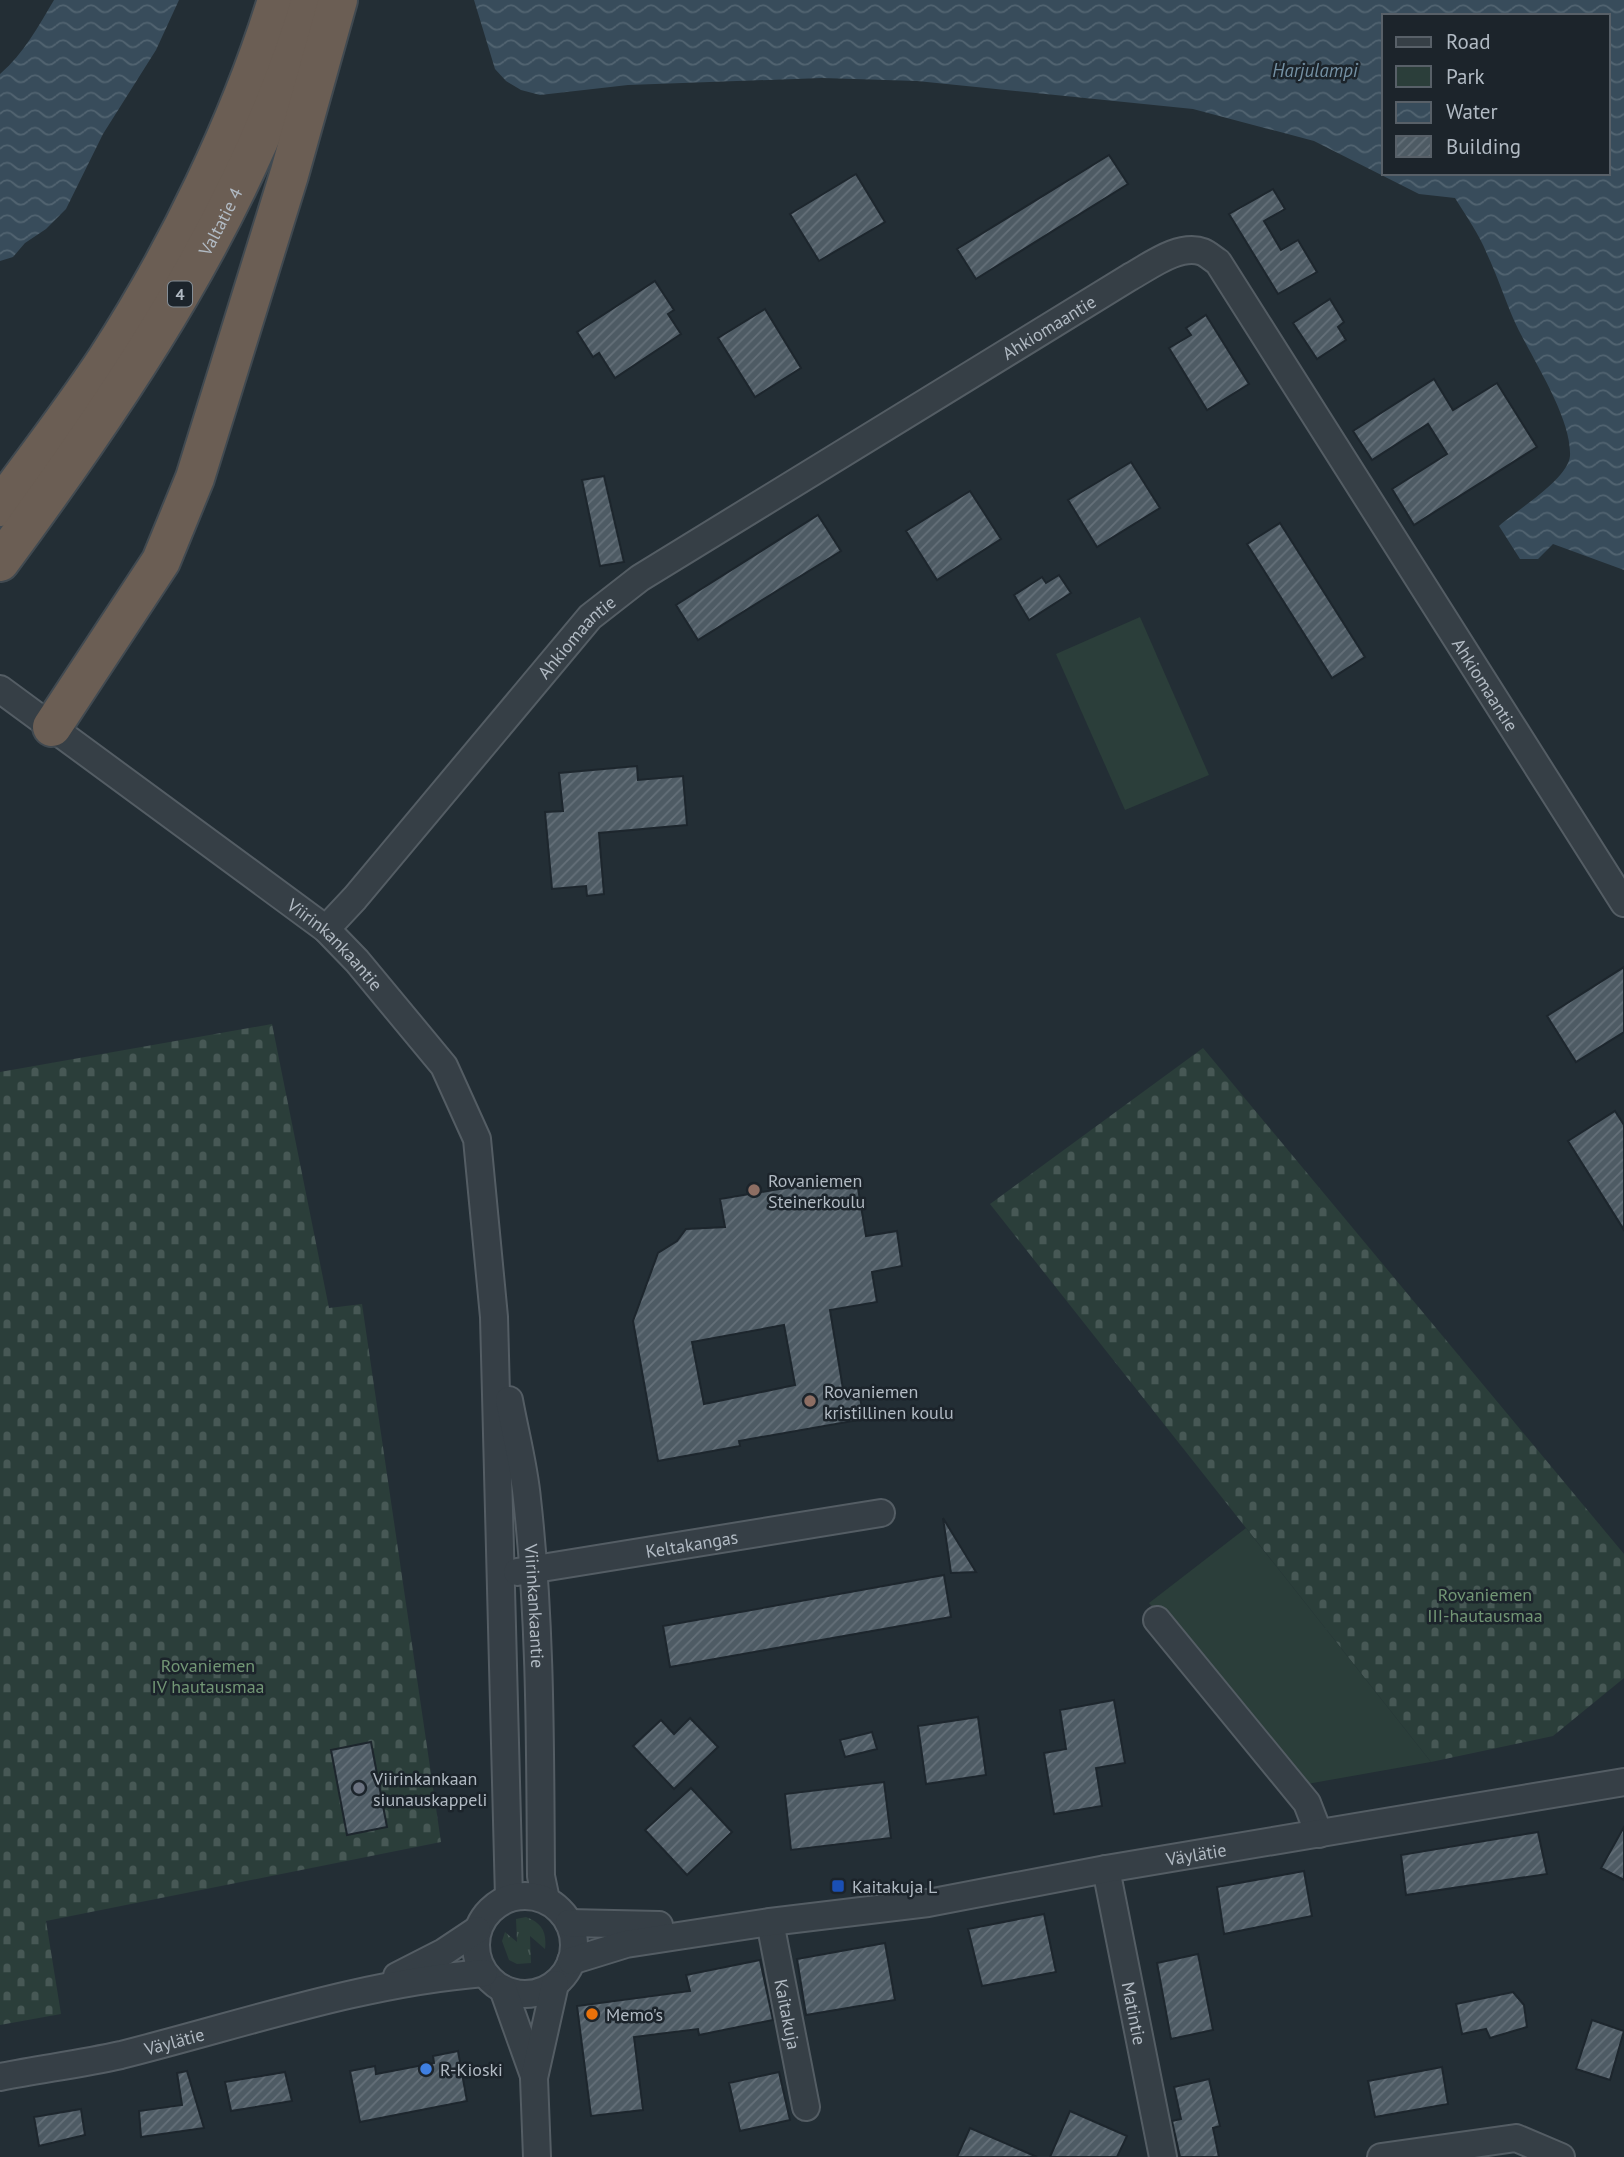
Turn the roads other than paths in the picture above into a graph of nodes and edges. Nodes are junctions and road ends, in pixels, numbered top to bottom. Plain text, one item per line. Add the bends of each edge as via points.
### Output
1 (277, 0) edge
2 (311, 0) edge
3 (338, 0) edge
4 (0, 507) edge
5 (0, 562) edge
6 (0, 688) edge
7 (52, 727) junction
8 (1624, 903) edge
9 (326, 929) junction
10 (494, 1317) junction
11 (881, 1513) dead end
12 (533, 1571) junction
13 (501, 1574) junction
14 (1157, 1620) dead end
15 (1624, 1782) edge
16 (1319, 1834) junction
17 (1106, 1869) junction
18 (509, 1898) junction
19 (545, 1900) junction
20 (769, 1922) junction
21 (569, 1923) junction
22 (477, 1930) junction
23 (571, 1961) junction
24 (494, 1981) junction
25 (555, 1984) junction
26 (346, 1996) junction
27 (0, 2077) edge
28 (534, 2078) junction
29 (806, 2107) dead end
30 (537, 2157) edge
31 (1163, 2157) edge
32 (1381, 2157) edge
33 (1561, 2157) edge

1 - 4 highway, Valtatie 4 / 4 via 220,150 143,298 69,414
2 - 5 highway, Valtatie 4 / 4 via 257,145 215,230 117,398
3 - 7 highway via 293,163 195,478 161,561
6 - 7 street, Viirinkankaantie
7 - 9 street, Viirinkankaantie
8 - 9 street, Ahkiomaantie via 1218,262 1204,252 1187,249 1130,277 790,485 640,578 590,617
9 - 10 street, Viirinkankaantie via 444,1066 477,1139
10 - 12 street, Viirinkankaantie via 527,1497
10 - 13 street, Viirinkankaantie
11 - 12 street, Keltakangas
12 - 13 street, Keltakangas
12 - 19 street, Viirinkankaantie
13 - 18 street, Viirinkankaantie
14 - 16 street via 1307,1802
15 - 16 street, Väylätie
16 - 17 street, Väylätie
17 - 20 street, Väylätie via 928,1903
17 - 31 street, Matintie
18 - 19 street via 521,1895
18 - 22 street via 495,1905
19 - 21 street via 560,1909
20 - 21 street, Väylätie
20 - 23 street, Väylätie via 626,1944
20 - 29 street, Kaitakuja
21 - 23 street via 574,1948
22 - 24 street via 476,1953
22 - 26 street, Väylätie via 410,1971
23 - 25 street
24 - 25 street via 525,1994
24 - 26 street, Väylätie via 417,1981
24 - 28 street
25 - 28 street
26 - 27 street, Väylätie via 117,2056
28 - 30 street
32 - 33 street via 1516,2138

